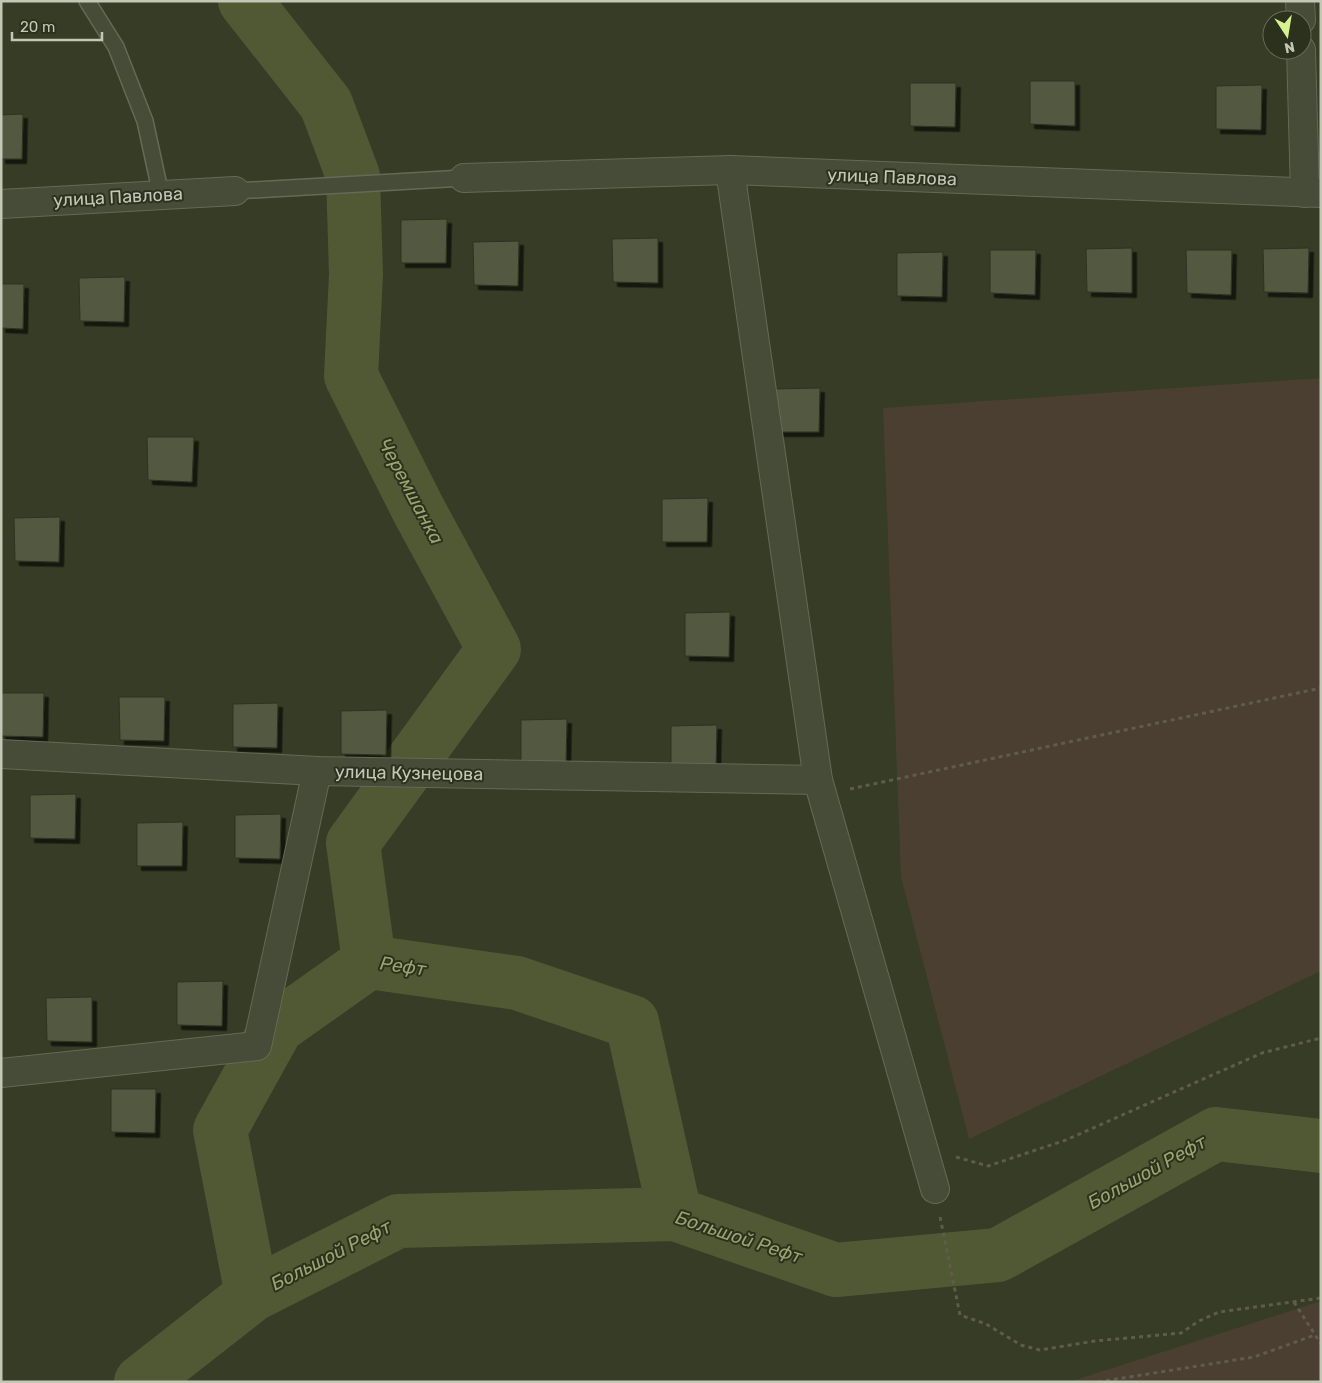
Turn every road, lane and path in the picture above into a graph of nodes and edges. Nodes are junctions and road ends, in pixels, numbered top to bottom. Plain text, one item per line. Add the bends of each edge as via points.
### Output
1 (87, 1) edge
2 (1303, 60) edge
3 (730, 170) junction
4 (464, 178) joint
5 (235, 191) joint
6 (1313, 193) edge
7 (161, 195) junction
8 (1, 204) edge
9 (1321, 688) edge
10 (1, 754) edge
11 (317, 772) junction
12 (820, 787) junction
13 (1321, 1038) edge
14 (1, 1073) edge
15 (924, 1149) junction
16 (935, 1189) joint
17 (1321, 1298) edge
18 (1294, 1302) junction
19 (1315, 1335) junction
20 (1321, 1344) edge
21 (1098, 1382) edge

1 - 7 lane via 116,47 145,121
2 - 6 street
3 - 4 street, улица Павлова
3 - 6 street, улица Павлова
3 - 12 street
4 - 5 lane
5 - 7 street, улица Павлова
7 - 8 street, улица Павлова
9 - 12 path
10 - 11 street, улица Кузнецова
11 - 12 street, улица Кузнецова
11 - 14 street via 257,1046
12 - 15 street
13 - 15 path via 1262,1054 1066,1140 988,1166
15 - 16 street
16 - 18 path via 960,1315 986,1324 1021,1345 1040,1350 1181,1333 1219,1312
17 - 18 path
18 - 19 path
19 - 20 path
19 - 21 path via 1254,1357

